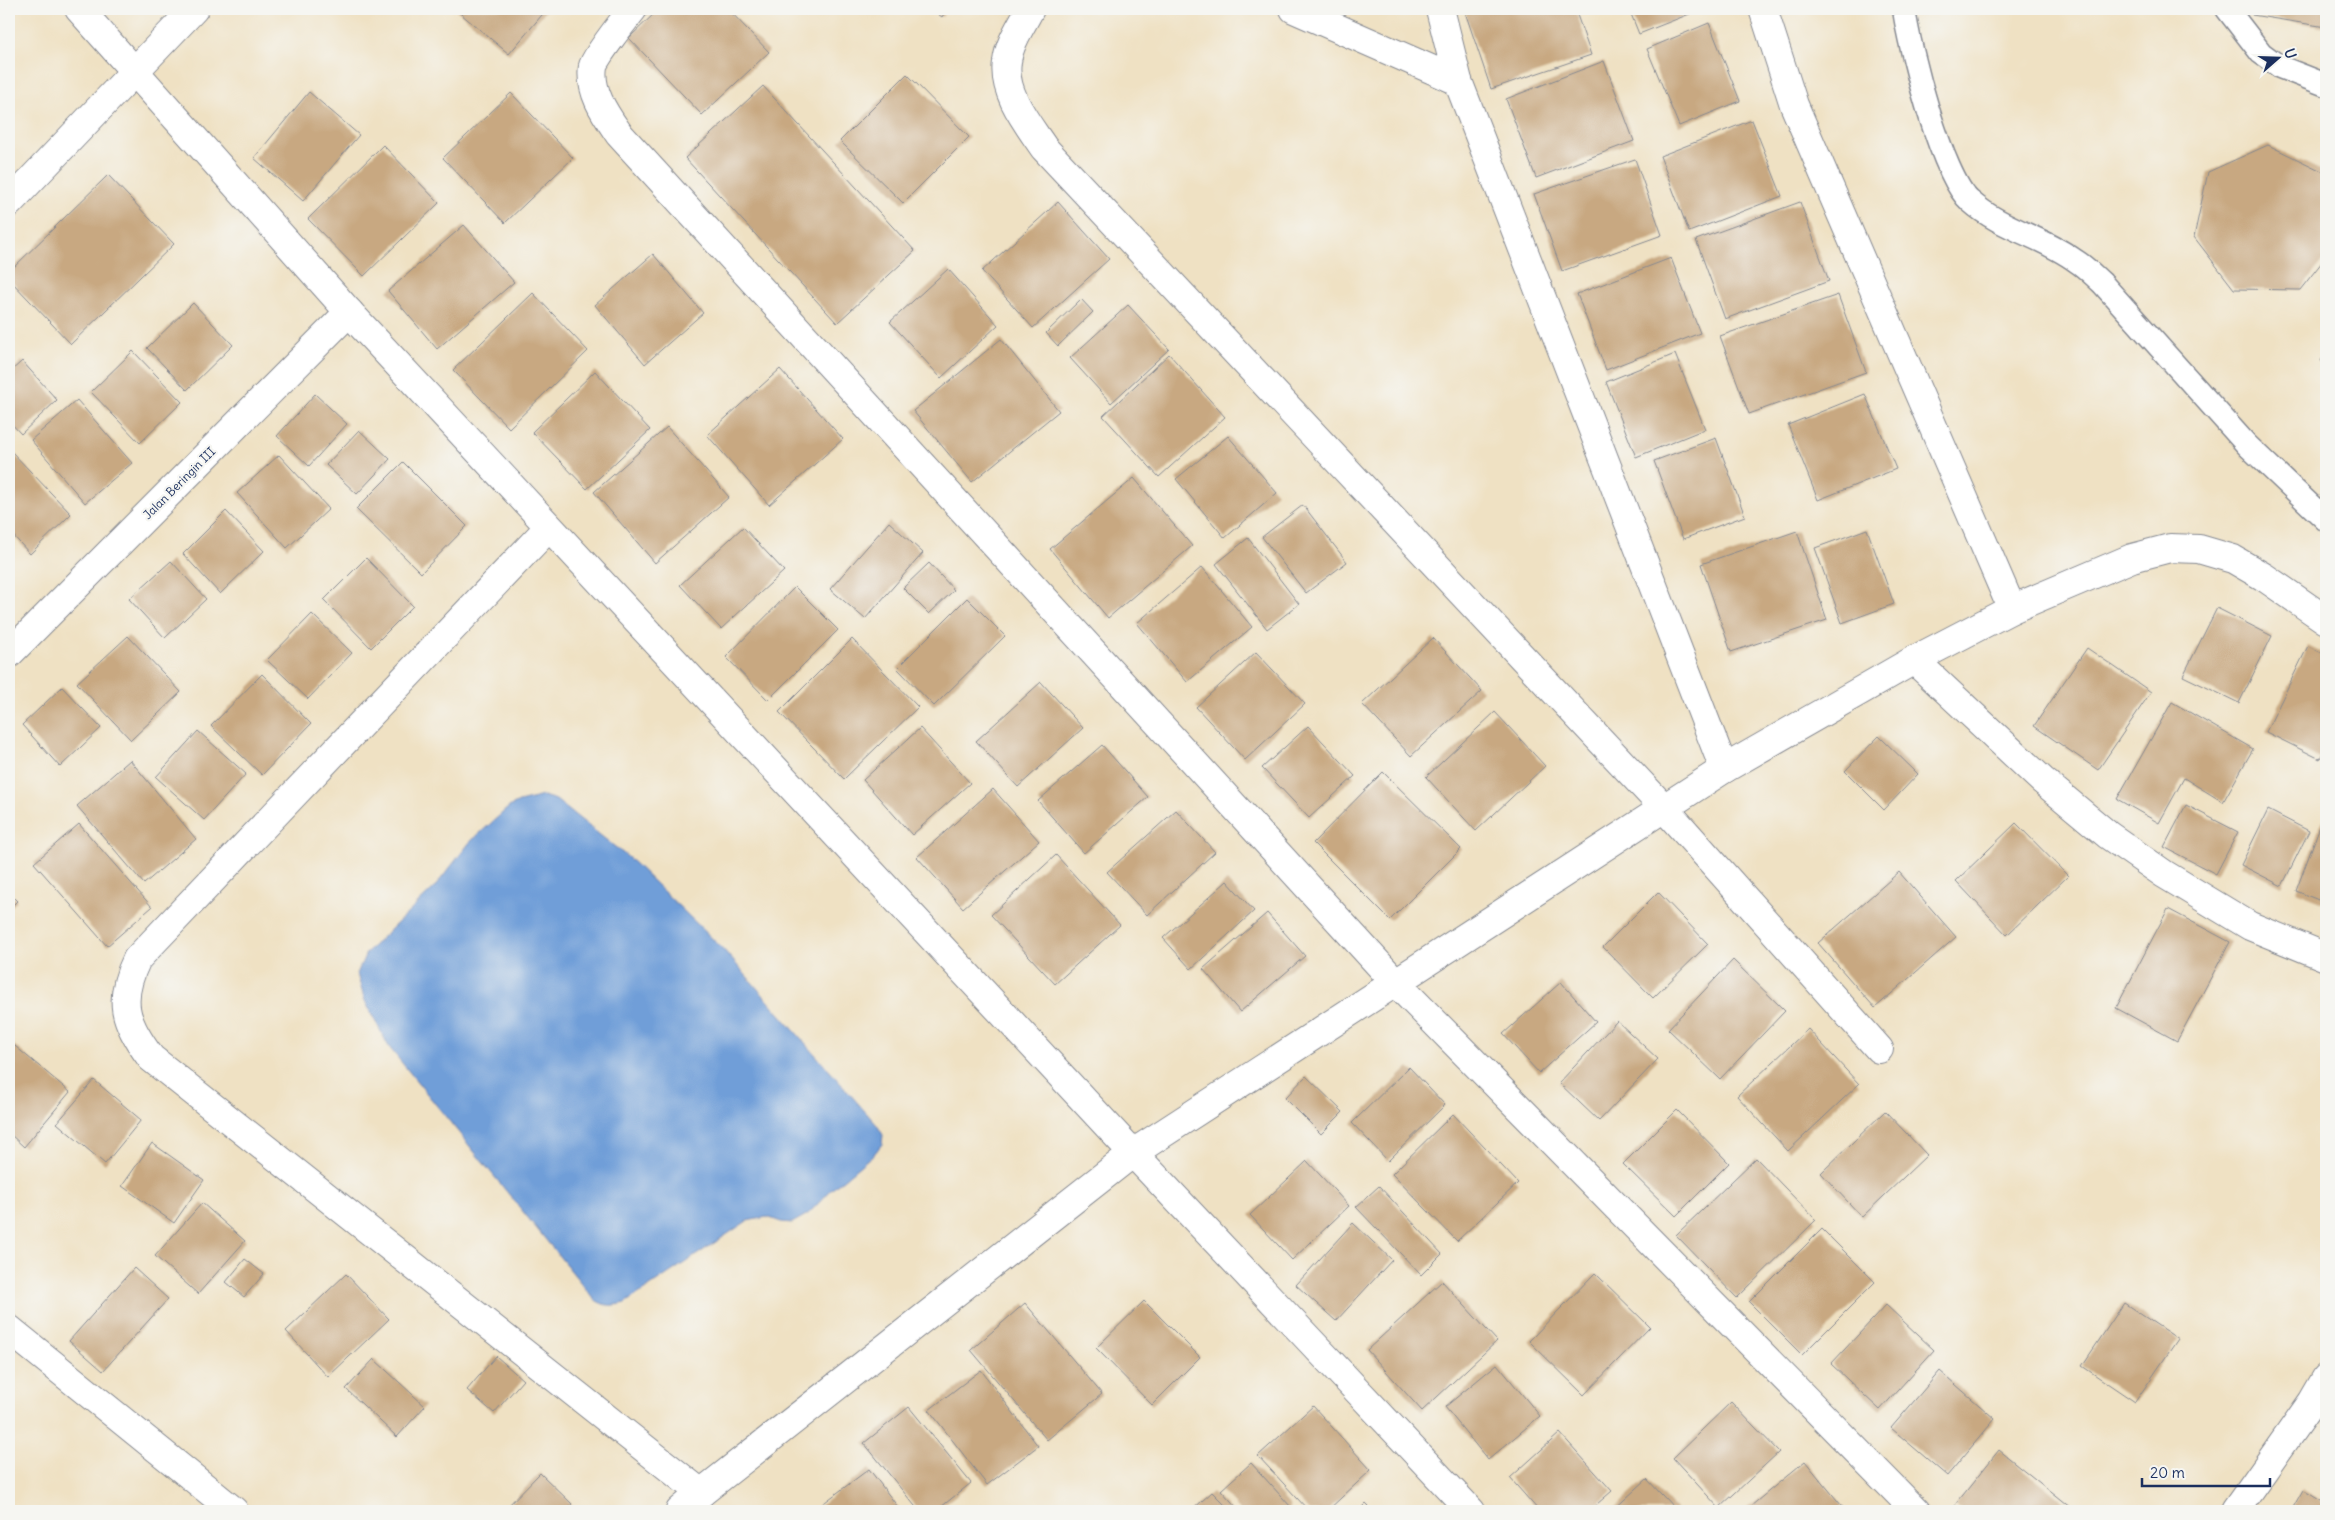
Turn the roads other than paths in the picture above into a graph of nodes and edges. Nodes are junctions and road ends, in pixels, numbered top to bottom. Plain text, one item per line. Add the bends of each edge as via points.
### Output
1 (79, 9) edge
2 (194, 9) edge
3 (633, 9) edge
4 (1030, 9) edge
5 (1294, 9) edge
6 (1440, 9) edge
7 (1763, 9) edge
8 (1904, 9) edge
9 (2227, 9) edge
10 (136, 72) junction
11 (1458, 80) junction
12 (2326, 85) edge
13 (9, 204) edge
14 (349, 312) junction
15 (2326, 520) edge
16 (549, 527) junction
17 (2012, 609) junction
18 (2326, 620) edge
19 (9, 654) edge
20 (1914, 660) junction
21 (1724, 769) junction
22 (1664, 808) junction
23 (2326, 956) edge
24 (1396, 983) junction
25 (1879, 1049) dead end
26 (1133, 1153) junction
27 (9, 1329) edge
28 (2326, 1378) edge
29 (701, 1493) junction
30 (234, 1511) edge
31 (680, 1511) edge
32 (1471, 1511) edge
33 (1916, 1511) edge
34 (2235, 1511) edge

1 - 10 street
2 - 10 street
3 - 24 street via 593,65 595,91 619,134
4 - 22 street via 1006,62 1014,99 1044,148
5 - 11 street
6 - 11 street
7 - 17 street via 1794,105
8 - 15 lane via 1925,97 1958,188 1987,214 2076,260 2102,283 2247,446
9 - 12 lane via 2261,53 2280,67
10 - 13 street
10 - 14 street
11 - 21 street
14 - 16 street
14 - 19 street, Jalan Beringin III
16 - 26 street
16 - 29 street via 137,958 128,978 125,1005 133,1034 151,1058
17 - 18 street via 2132,558 2170,548 2199,549 2232,558
17 - 20 street
20 - 21 street
20 - 23 street via 2042,780 2108,835 2164,874 2250,926
21 - 22 street
22 - 24 street
22 - 25 street
24 - 26 street
24 - 33 street
26 - 29 street
26 - 32 street
27 - 30 street
28 - 34 street
29 - 31 street

